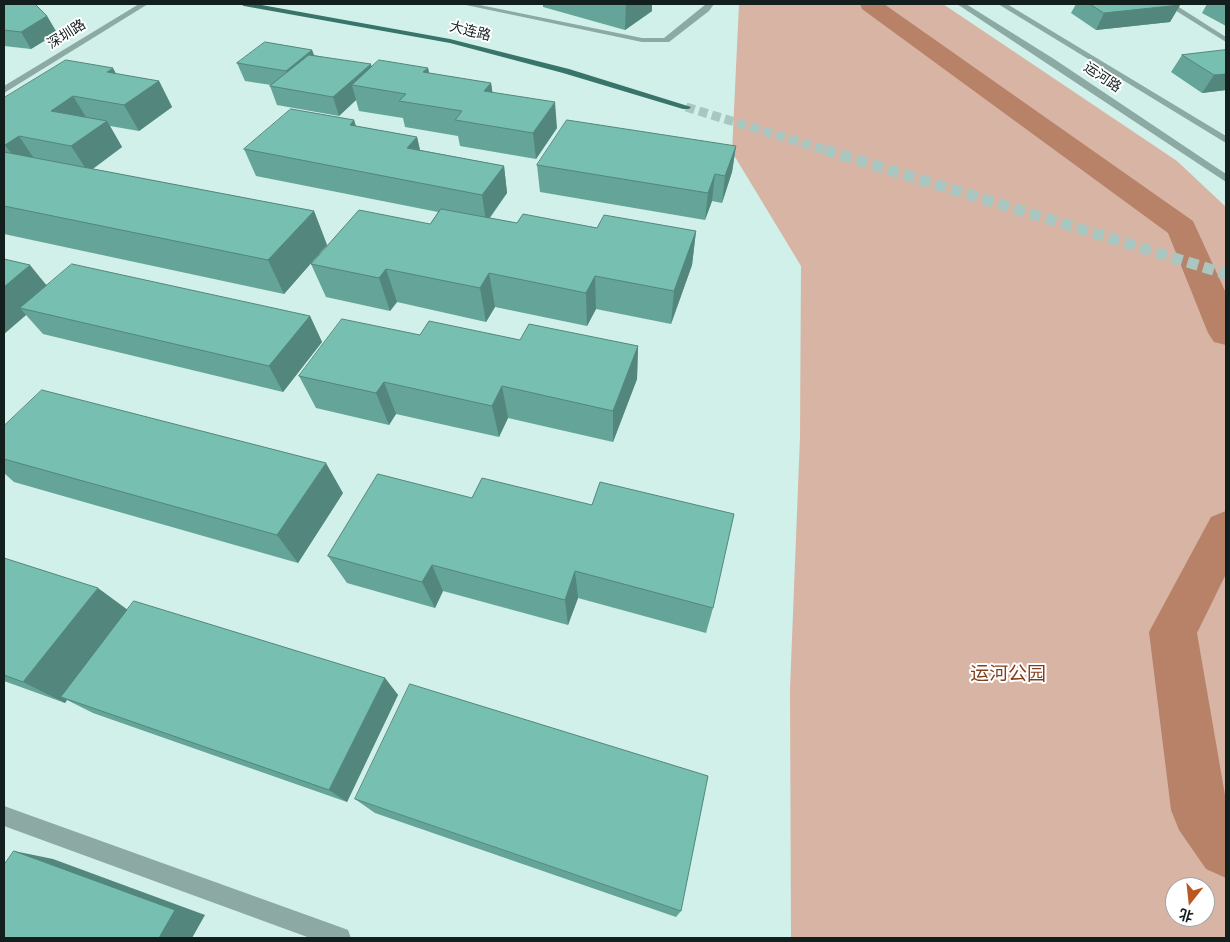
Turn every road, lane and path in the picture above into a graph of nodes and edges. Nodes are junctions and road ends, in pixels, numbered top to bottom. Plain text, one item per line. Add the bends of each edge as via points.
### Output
1 (144, 4) edge
2 (244, 4) edge
3 (465, 4) edge
4 (710, 4) edge
5 (961, 4) edge
6 (1002, 4) edge
7 (1169, 4) edge
8 (1226, 40) edge
9 (4, 90) edge
10 (686, 107) tunnel mouth
11 (1226, 140) edge
12 (1226, 179) edge
13 (4, 816) edge
14 (340, 938) edge

1 - 9 street, 深圳路
2 - 10 main road, 大连路 via 450,41
3 - 4 street via 642,40 666,40
5 - 12 street, 运河路
6 - 11 street
7 - 8 street
13 - 14 street

